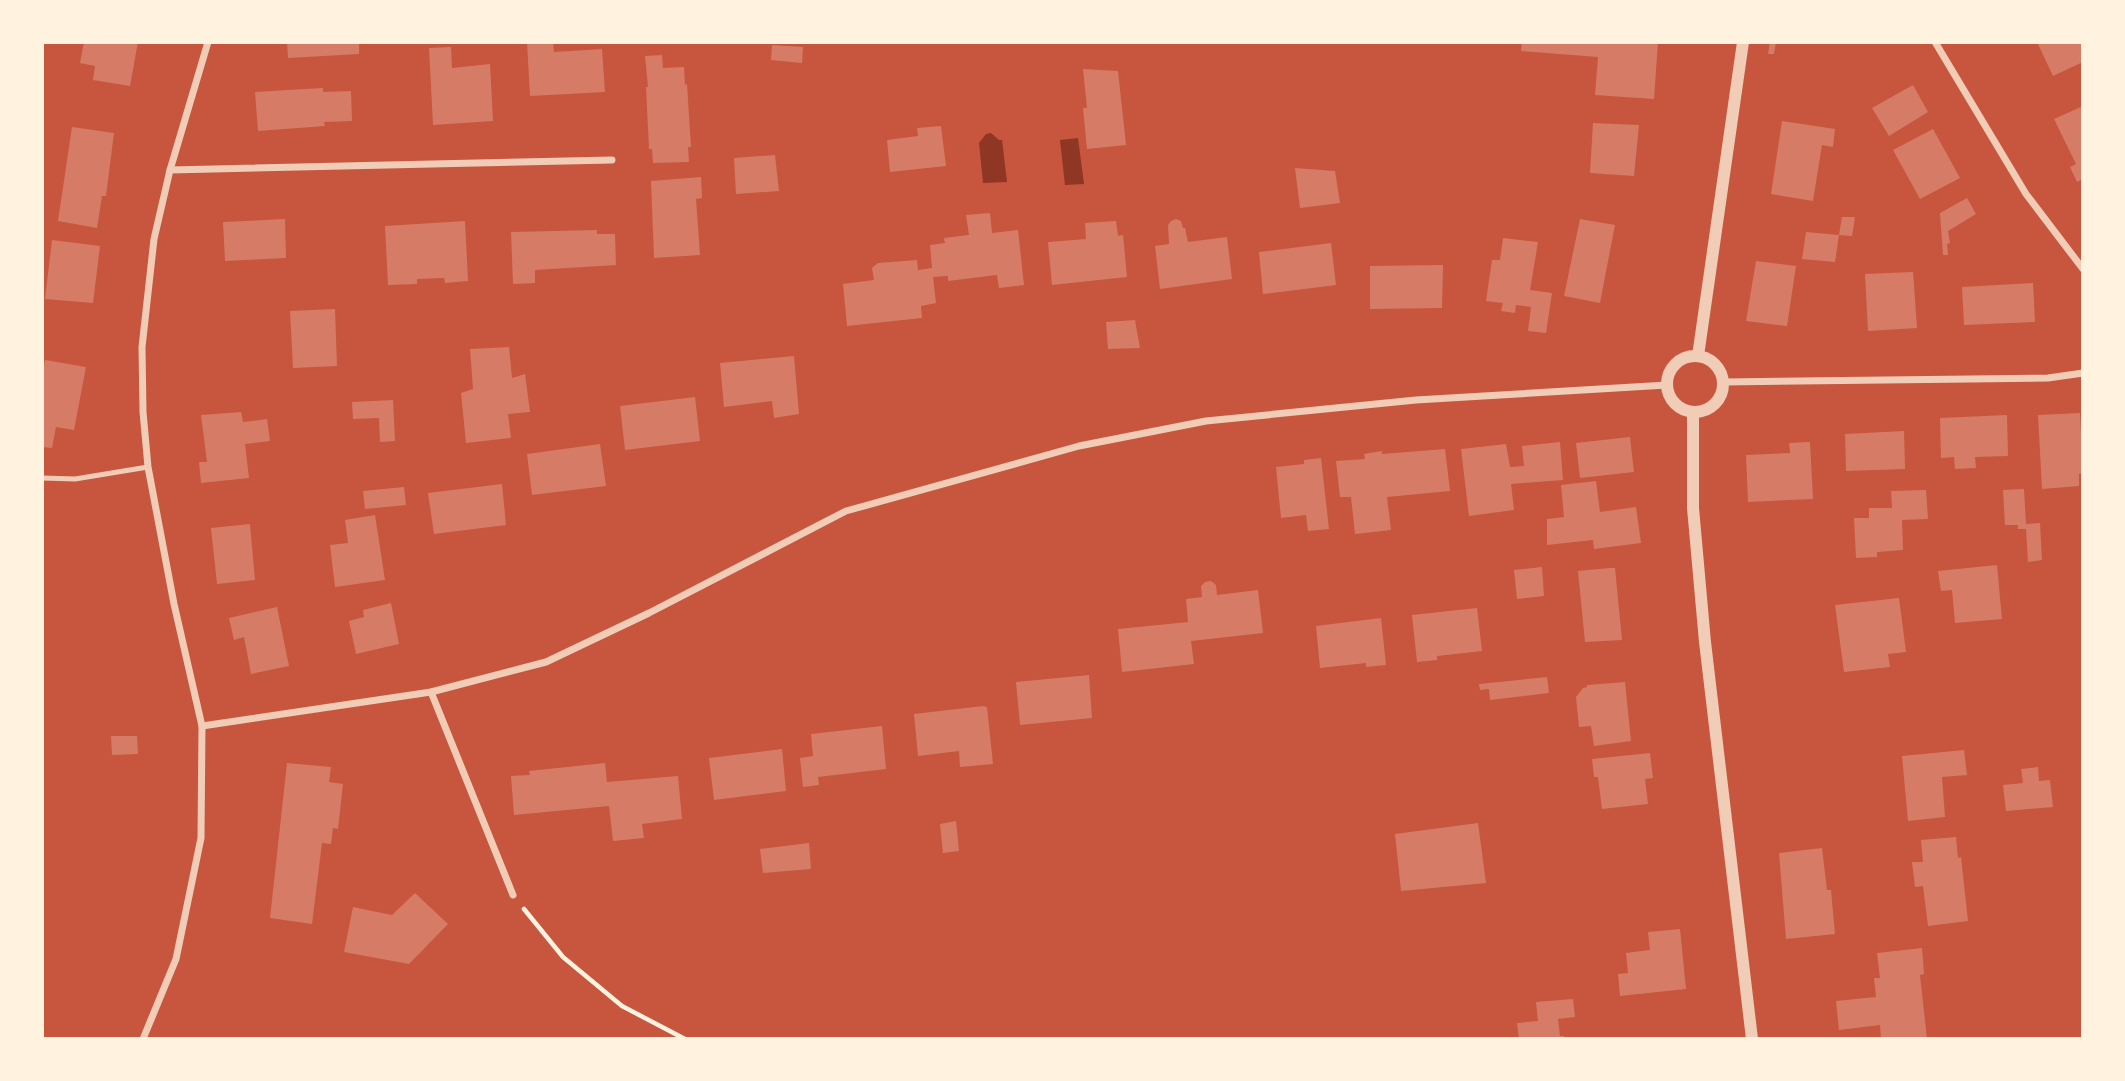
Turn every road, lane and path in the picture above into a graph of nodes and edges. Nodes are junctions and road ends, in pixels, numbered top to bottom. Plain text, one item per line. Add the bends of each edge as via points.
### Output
1 (208, 42) edge
2 (1743, 42) edge
3 (1935, 42) edge
4 (612, 160) dead end
5 (170, 170) junction
6 (2083, 269) edge
7 (1698, 356) junction
8 (2083, 373) edge
9 (1724, 382) junction
10 (1667, 385) junction
11 (1693, 413) junction
12 (148, 467) junction
13 (42, 478) edge
14 (431, 692) junction
15 (202, 726) junction
16 (513, 895) joint
17 (143, 1039) edge
18 (685, 1039) edge
19 (1752, 1039) edge

1 - 5 street
2 - 7 street
3 - 6 street via 2026,194
4 - 5 street
5 - 12 street via 154,239 142,347
7 - 9 street via 1713,362
7 - 10 street via 1673,367
8 - 9 street via 2048,378
9 - 11 street via 1718,401
10 - 11 street via 1678,407
10 - 14 street via 1416,400 1206,421 1079,446 846,510 546,662
11 - 19 street via 1693,508 1705,642
12 - 13 lane via 75,479
12 - 15 street
14 - 15 street
14 - 16 street
15 - 17 street via 201,838 176,959
16 - 18 path via 563,957 622,1006

